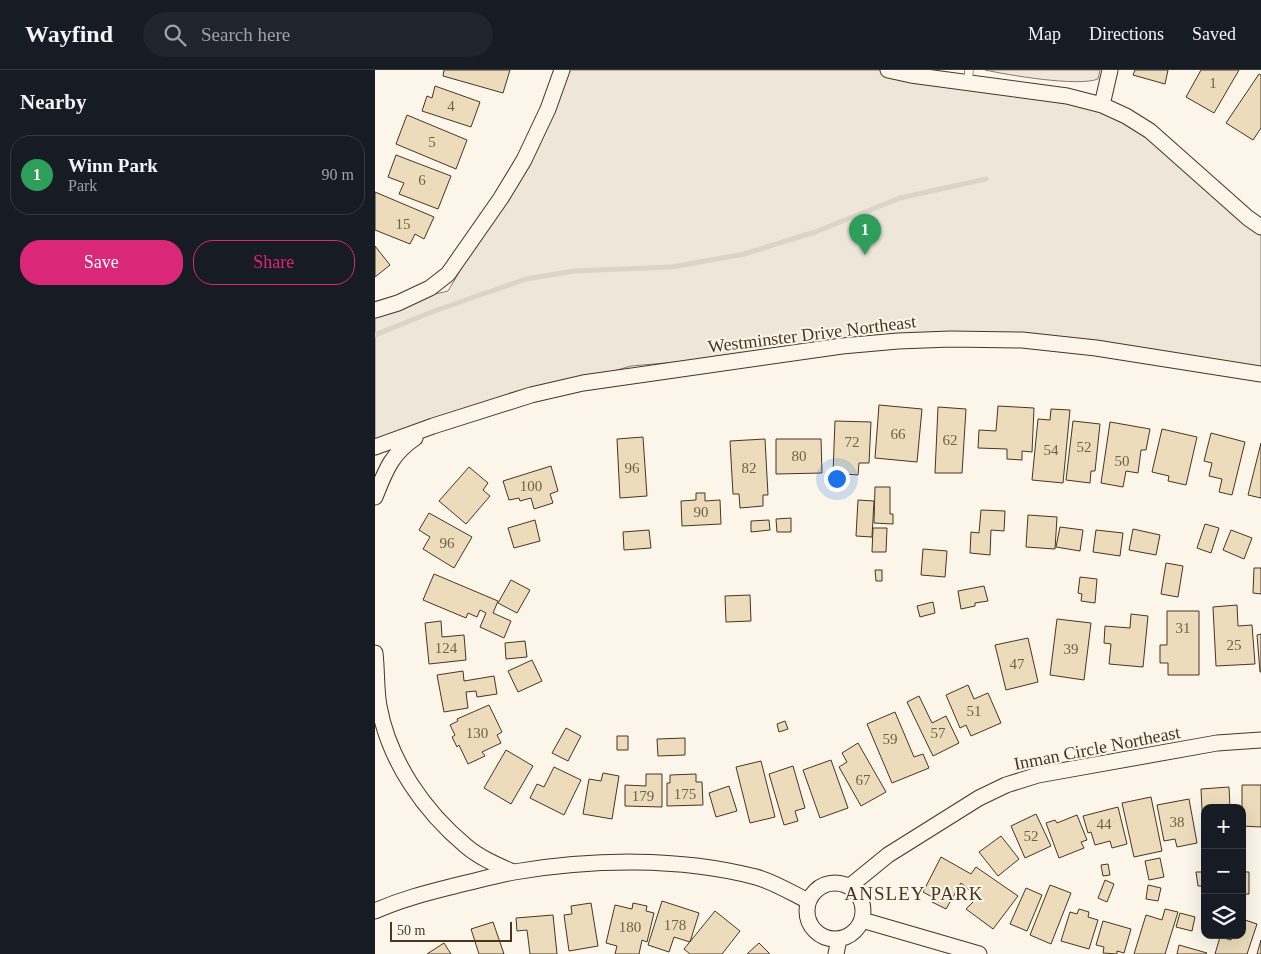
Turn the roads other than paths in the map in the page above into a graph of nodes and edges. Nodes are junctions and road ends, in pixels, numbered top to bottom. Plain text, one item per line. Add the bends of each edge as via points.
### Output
1 (562, 70) edge
2 (889, 70) edge
3 (1110, 70) edge
4 (968, 76) edge
5 (1102, 105) junction
6 (1261, 227) edge
7 (375, 310) edge
8 (1261, 374) edge
9 (433, 426) junction
10 (375, 447) edge
11 (375, 498) edge
12 (375, 652) edge
13 (377, 712) edge
14 (1261, 740) edge
15 (513, 872) junction
16 (850, 886) junction
17 (808, 901) junction
18 (375, 911) edge
19 (862, 920) junction
20 (838, 946) edge
21 (979, 954) edge

1 - 7 street via 524,160 448,274 430,288
2 - 4 street
3 - 5 street
4 - 5 street
5 - 6 street via 1150,131
8 - 9 street, Westminster Drive Northeast via 1096,348 1022,340 899,341 583,382 531,394
9 - 10 street, Westminster Drive Northeast
9 - 11 street, Westminster Drive Northeast via 395,454
12 - 13 street
13 - 15 street via 414,791 430,810 467,847
14 - 16 street, Inman Circle Northeast via 1217,743 1113,761 1038,775 1006,785 979,798 888,855
15 - 17 street via 573,865 675,864 758,878
15 - 18 street via 410,897
16 - 17 street via 826,884
16 - 19 street via 863,905
17 - 20 street via 807,918 811,926
19 - 20 street
19 - 21 street

